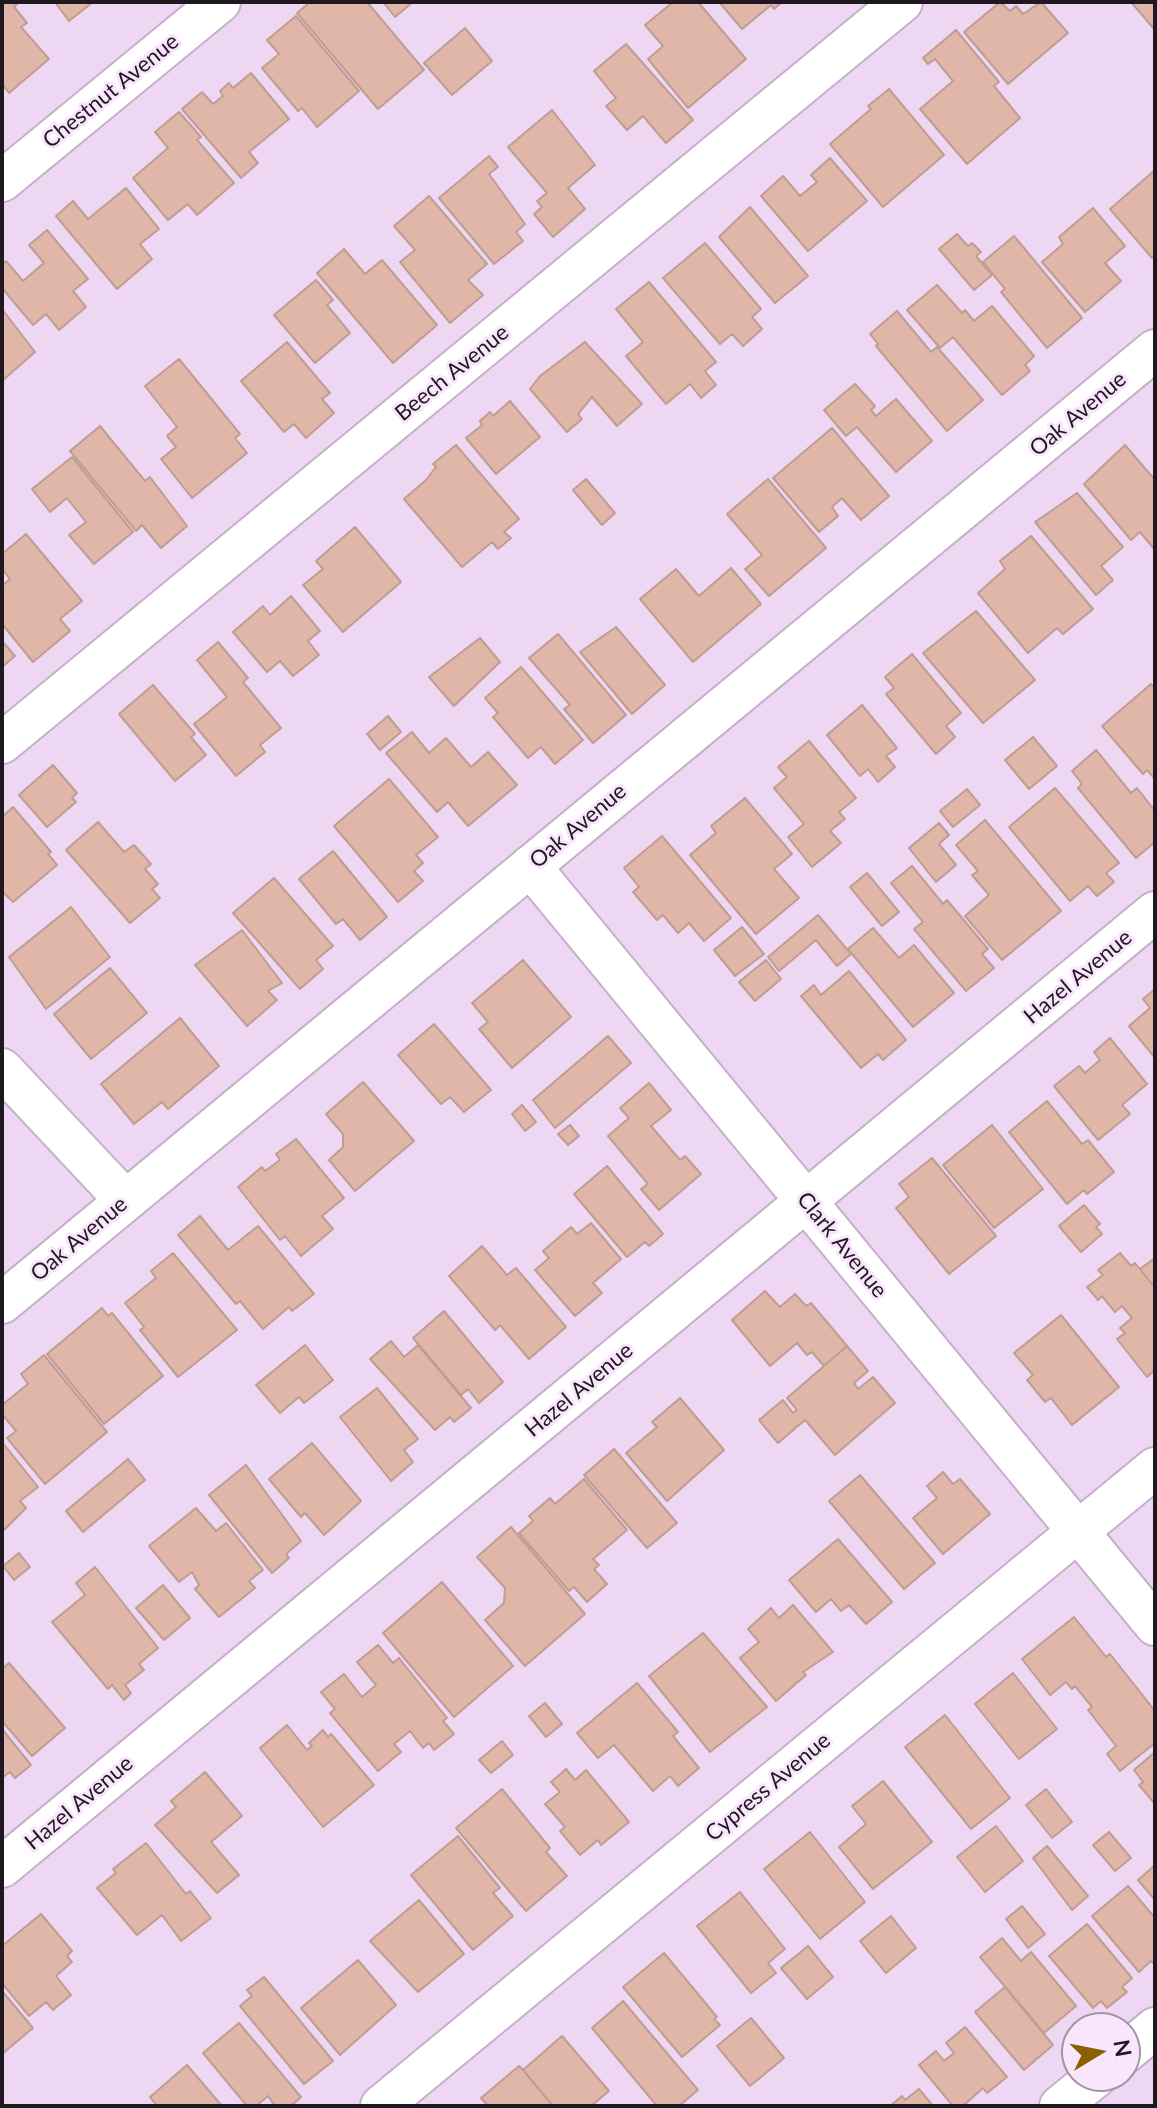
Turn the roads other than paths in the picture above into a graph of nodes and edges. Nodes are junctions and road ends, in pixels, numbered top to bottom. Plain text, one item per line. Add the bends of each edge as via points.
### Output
1 (220, 2) edge
2 (902, 2) edge
3 (2, 181) edge
4 (1155, 350) edge
5 (2, 743) edge
6 (530, 866) junction
7 (1155, 912) edge
8 (2, 1069) edge
9 (125, 1200) junction
10 (806, 1201) junction
11 (2, 1303) edge
12 (1155, 1468) edge
13 (1078, 1531) junction
14 (1155, 1625) edge
15 (2, 1867) edge
16 (1077, 2092) edge
17 (381, 2106) edge
18 (1060, 2106) edge

1 - 3 street, Chestnut Avenue
2 - 5 street, Beech Avenue
4 - 6 street, Oak Avenue
6 - 9 street, Oak Avenue
6 - 10 street, Clark Avenue
7 - 10 street, Hazel Avenue
8 - 9 street
9 - 11 street, Oak Avenue
10 - 13 street, Clark Avenue
10 - 15 street, Hazel Avenue
12 - 13 street, Cypress Avenue
13 - 14 street, Clark Avenue
13 - 17 street, Cypress Avenue
16 - 18 street

